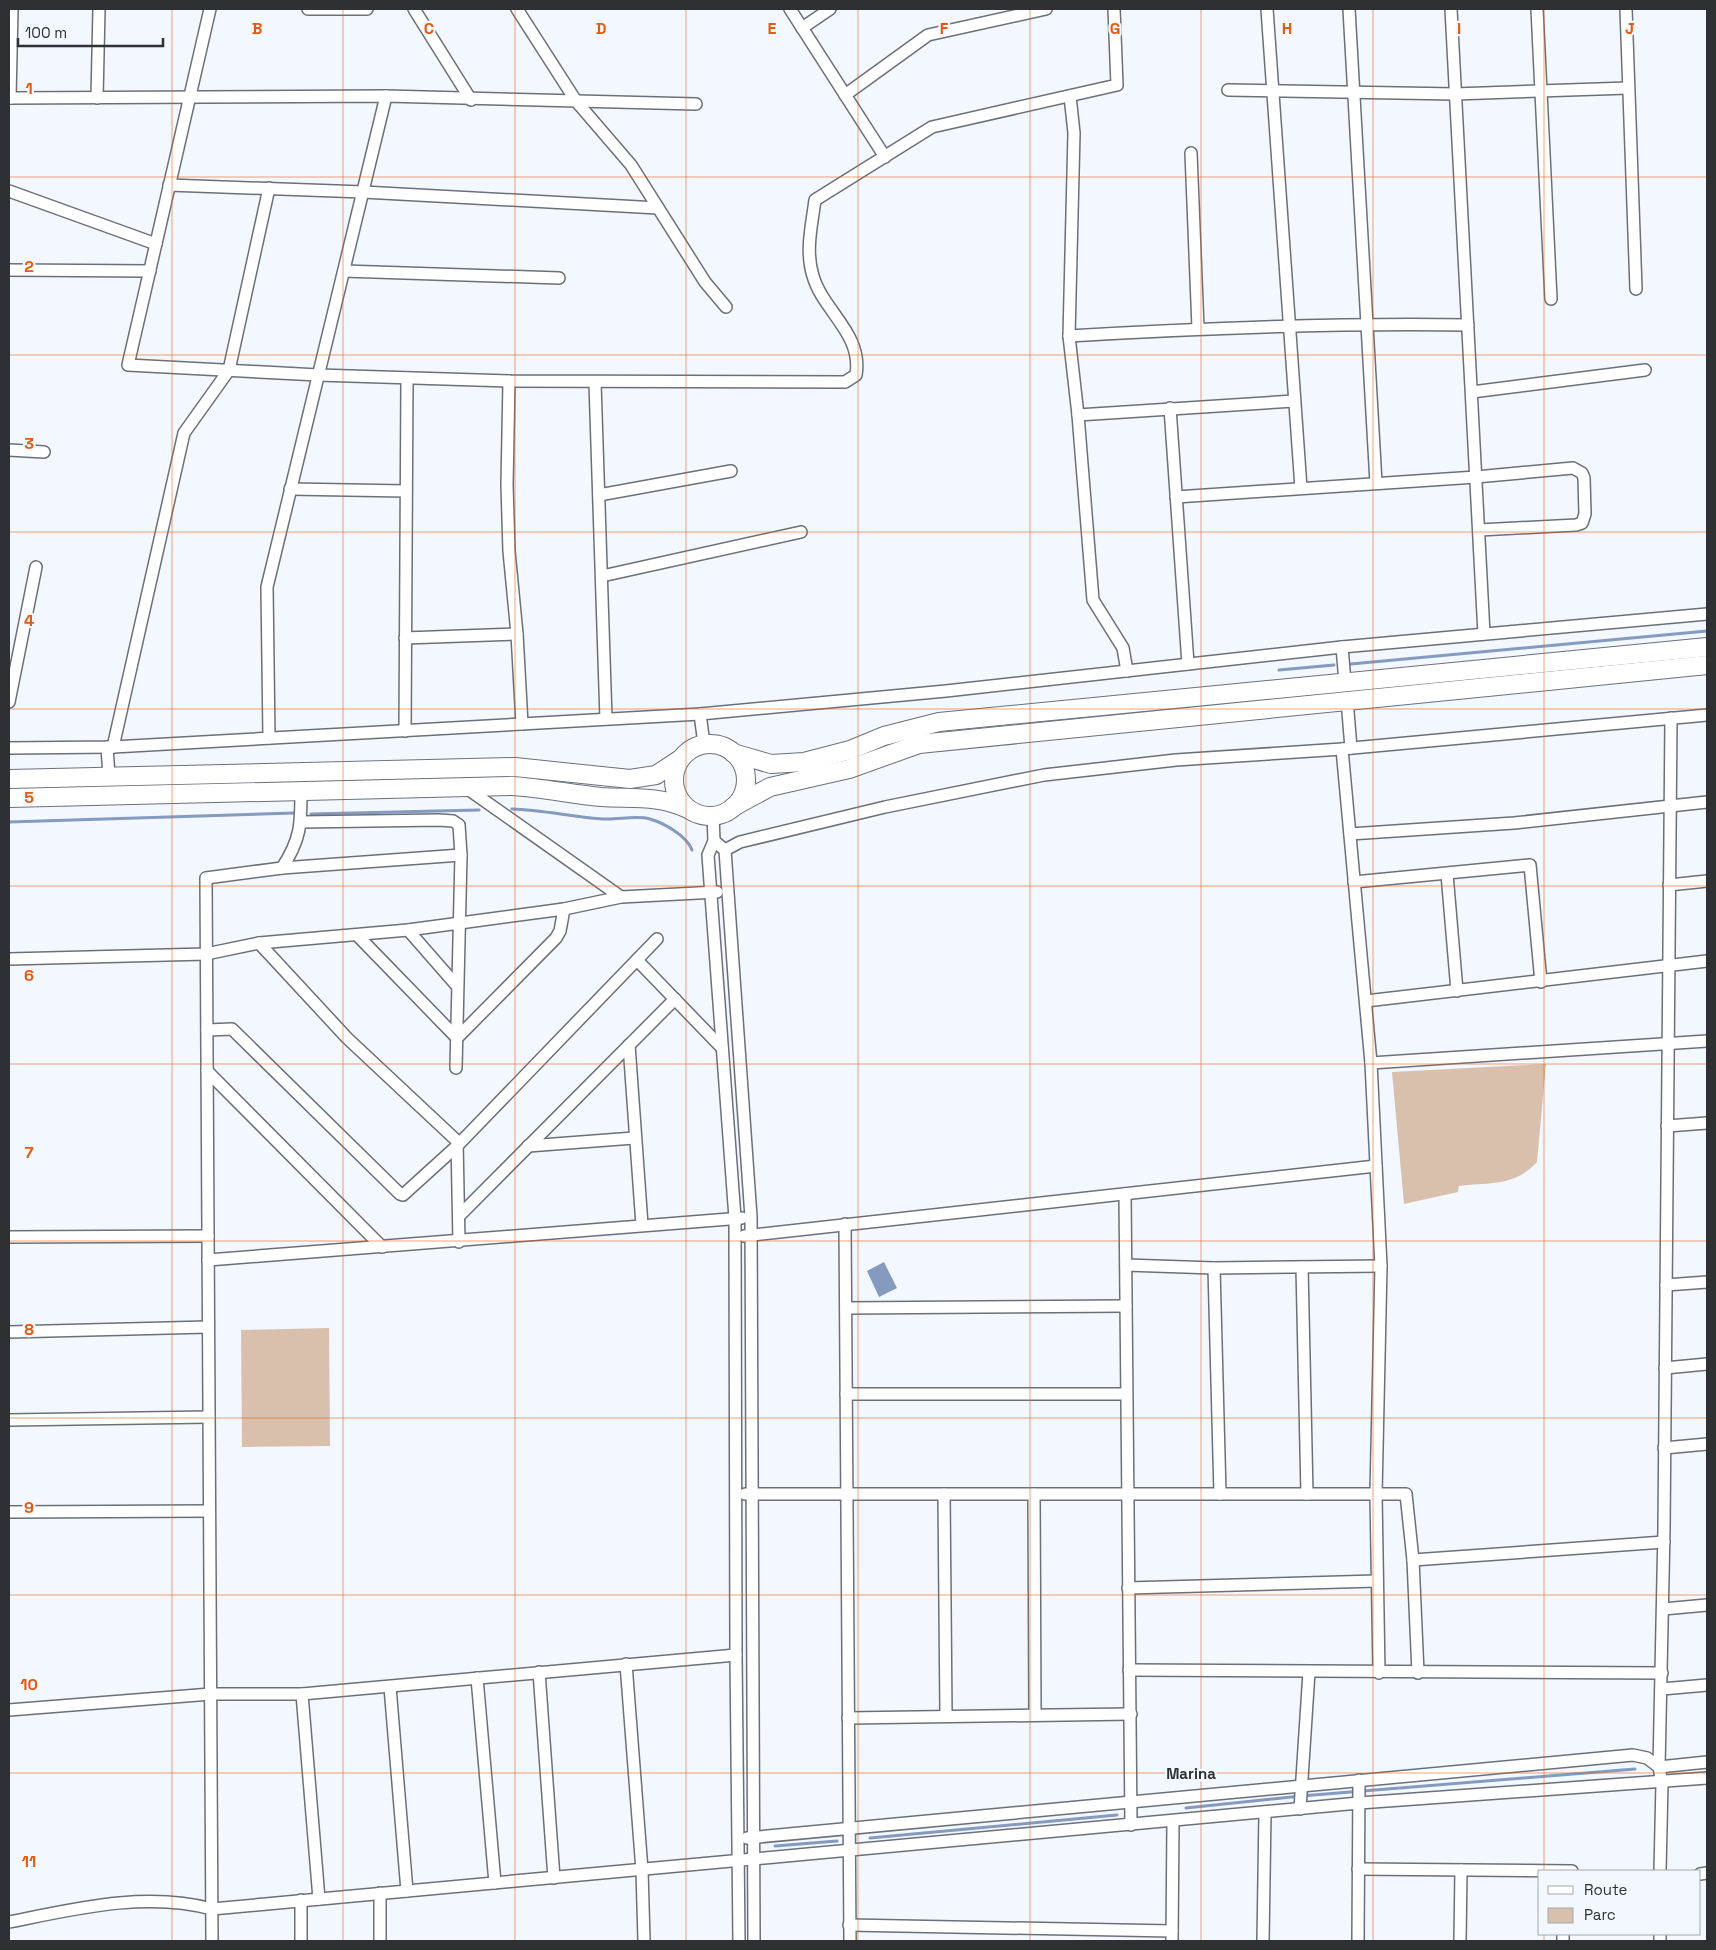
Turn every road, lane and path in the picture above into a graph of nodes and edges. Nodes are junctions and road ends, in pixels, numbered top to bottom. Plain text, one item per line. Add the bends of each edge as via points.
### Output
1 (12, 9) edge
2 (99, 9) edge
3 (210, 9) edge
4 (308, 9) edge
5 (367, 9) edge
6 (414, 9) edge
7 (517, 9) edge
8 (790, 9) edge
9 (830, 9) edge
10 (1046, 9) edge
11 (1114, 9) edge
12 (1267, 9) edge
13 (1349, 9) edge
14 (1452, 9) edge
15 (1536, 9) edge
16 (1626, 9) edge
17 (802, 28) junction
18 (1628, 88) junction
19 (1273, 89) junction
20 (1228, 90) dead end
21 (1542, 91) junction
22 (1354, 92) junction
23 (1455, 94) junction
24 (845, 95) junction
25 (386, 96) junction
26 (1070, 96) junction
27 (9, 98) edge
28 (97, 98) junction
29 (190, 99) junction
30 (471, 100) junction
31 (576, 101) junction
32 (696, 104) dead end
33 (1191, 153) dead end
34 (885, 157) junction
35 (169, 185) junction
36 (269, 188) junction
37 (9, 191) edge
38 (363, 192) junction
39 (658, 208) junction
40 (156, 244) junction
41 (9, 270) edge
42 (150, 271) junction
43 (344, 271) junction
44 (559, 278) dead end
45 (1636, 289) dead end
46 (1551, 299) dead end
47 (726, 307) dead end
48 (1367, 324) junction
49 (1468, 325) junction
50 (1289, 326) junction
51 (1198, 328) junction
52 (1069, 336) junction
53 (229, 370) junction
54 (1645, 370) dead end
55 (318, 375) junction
56 (407, 378) junction
57 (509, 381) junction
58 (595, 383) junction
59 (1472, 392) junction
60 (1294, 401) junction
61 (1170, 408) junction
62 (1078, 415) junction
63 (9, 450) edge
64 (44, 452) dead end
65 (731, 471) dead end
66 (1476, 477) junction
67 (1376, 483) junction
68 (1301, 488) junction
69 (290, 489) junction
70 (406, 491) junction
71 (599, 495) junction
72 (1176, 497) junction
73 (1479, 530) junction
74 (801, 532) dead end
75 (36, 567) dead end
76 (602, 576) junction
77 (1707, 614) edge
78 (517, 634) junction
79 (1484, 634) junction
80 (405, 638) junction
81 (1342, 647) junction
82 (1707, 647) edge
83 (1188, 664) junction
84 (1707, 665) edge
85 (1127, 671) junction
86 (1345, 682) junction
87 (1347, 700) junction
88 (9, 702) edge
89 (700, 714) junction
90 (1707, 715) edge
91 (1671, 718) junction
92 (606, 719) junction
93 (522, 724) junction
94 (405, 731) junction
95 (269, 738) junction
96 (704, 744) junction
97 (110, 747) junction
98 (9, 748) edge
99 (1347, 748) junction
100 (733, 753) junction
101 (679, 760) junction
102 (109, 776) junction
103 (9, 779) edge
104 (465, 787) junction
105 (301, 791) junction
106 (9, 798) edge
107 (1707, 802) edge
108 (1670, 806) junction
109 (733, 807) junction
110 (688, 809) junction
111 (713, 816) junction
112 (301, 822) junction
113 (1350, 834) junction
114 (714, 841) junction
115 (724, 850) junction
116 (461, 855) junction
117 (282, 868) junction
118 (1447, 874) junction
119 (1707, 881) edge
120 (1354, 882) junction
121 (1670, 885) junction
122 (727, 891) junction
123 (711, 892) junction
124 (621, 897) junction
125 (564, 909) junction
126 (458, 923) junction
127 (408, 930) junction
128 (356, 934) junction
129 (657, 938) dead end
130 (259, 943) junction
131 (206, 954) junction
132 (9, 959) edge
133 (638, 960) junction
134 (1707, 961) edge
135 (1669, 966) junction
136 (1541, 982) junction
137 (457, 986) junction
138 (1457, 991) junction
139 (675, 999) junction
140 (1366, 1001) junction
141 (206, 1030) junction
142 (457, 1038) junction
143 (1707, 1041) edge
144 (1668, 1044) junction
145 (629, 1045) junction
146 (722, 1048) junction
147 (1372, 1063) junction
148 (456, 1068) dead end
149 (207, 1071) junction
150 (1707, 1123) edge
151 (1667, 1126) junction
152 (634, 1138) junction
153 (457, 1146) junction
154 (528, 1146) junction
155 (1376, 1166) junction
156 (1125, 1194) junction
157 (458, 1216) junction
158 (751, 1217) junction
159 (736, 1218) junction
160 (845, 1224) junction
161 (642, 1225) junction
162 (751, 1235) junction
163 (208, 1236) junction
164 (9, 1237) edge
165 (736, 1237) junction
166 (459, 1242) junction
167 (382, 1247) junction
168 (208, 1260) junction
169 (1126, 1265) junction
170 (1381, 1266) junction
171 (1214, 1268) junction
172 (1302, 1268) junction
173 (1707, 1282) edge
174 (1666, 1285) junction
175 (1126, 1306) junction
176 (846, 1308) junction
177 (208, 1328) junction
178 (9, 1332) edge
179 (1707, 1364) edge
180 (1665, 1368) junction
181 (846, 1394) junction
182 (1126, 1394) junction
183 (209, 1417) junction
184 (9, 1420) edge
185 (1707, 1444) edge
186 (1664, 1448) junction
187 (736, 1494) junction
188 (752, 1494) junction
189 (847, 1494) junction
190 (944, 1494) junction
191 (1034, 1494) junction
192 (1126, 1494) junction
193 (1220, 1494) junction
194 (1307, 1494) junction
195 (1376, 1494) junction
196 (209, 1511) junction
197 (9, 1512) edge
198 (1664, 1542) junction
199 (1413, 1560) junction
200 (1376, 1581) junction
201 (1128, 1588) junction
202 (1707, 1605) edge
203 (1663, 1609) junction
204 (736, 1655) junction
205 (626, 1664) junction
206 (1129, 1670) junction
207 (540, 1672) junction
208 (1309, 1672) junction
209 (1379, 1673) junction
210 (1418, 1673) junction
211 (1662, 1673) junction
212 (477, 1678) junction
213 (1707, 1685) edge
214 (390, 1687) junction
215 (1662, 1689) junction
216 (210, 1694) junction
217 (302, 1694) junction
218 (9, 1710) edge
219 (1035, 1714) junction
220 (1130, 1714) junction
221 (946, 1715) junction
222 (848, 1718) junction
223 (1707, 1762) edge
224 (1659, 1767) junction
225 (1707, 1778) edge
226 (1359, 1780) junction
227 (1662, 1783) junction
228 (1301, 1786) junction
229 (1131, 1802) junction
230 (1359, 1804) junction
231 (1300, 1809) junction
232 (1265, 1812) junction
233 (1173, 1821) junction
234 (1131, 1825) junction
235 (849, 1827) junction
236 (754, 1837) junction
237 (738, 1839) junction
238 (849, 1851) junction
239 (754, 1860) junction
240 (738, 1862) junction
241 (1358, 1869) junction
242 (642, 1870) junction
243 (1461, 1870) junction
244 (1660, 1870) edge
245 (1538, 1871) edge
246 (554, 1878) junction
247 (495, 1883) junction
248 (406, 1891) junction
249 (380, 1893) junction
250 (319, 1898) junction
251 (300, 1900) junction
252 (212, 1909) junction
253 (9, 1922) edge
254 (849, 1925) junction
255 (1172, 1936) edge
256 (212, 1941) edge
257 (301, 1941) edge
258 (380, 1941) edge
259 (644, 1941) edge
260 (739, 1941) edge
261 (754, 1941) edge
262 (850, 1941) edge
263 (1263, 1941) edge
264 (1358, 1941) edge
265 (1460, 1941) edge

1 - 27 street
2 - 28 street
3 - 29 street
4 - 5 street
6 - 30 street
7 - 31 street
8 - 17 street
9 - 17 street
10 - 24 street via 928,34
11 - 26 street via 1117,85
12 - 19 street
13 - 22 street
14 - 23 street
15 - 21 street
16 - 18 street
17 - 24 street
18 - 21 street
18 - 45 street
19 - 20 street
19 - 22 street
19 - 50 street
21 - 23 street
21 - 46 street
22 - 23 street
22 - 48 street
23 - 49 street
24 - 34 street
25 - 29 street
25 - 30 street
25 - 38 street
26 - 34 street via 932,127
26 - 52 street via 1074,133
27 - 28 street
28 - 29 street
29 - 35 street
30 - 31 street
31 - 32 street
31 - 39 street via 631,166
33 - 51 street
34 - 58 street via 815,200 808,258 813,278 852,340 856,375 845,382
35 - 36 street
35 - 40 street
36 - 38 street
36 - 53 street
37 - 40 street
38 - 39 street
38 - 43 street
39 - 47 street via 705,282
40 - 42 street
41 - 42 street
42 - 53 street via 128,365
43 - 44 street
43 - 55 street
48 - 49 street
48 - 50 street
48 - 67 street
49 - 59 street
50 - 51 street
50 - 60 street
51 - 52 street
52 - 62 street
53 - 55 street
53 - 97 street via 184,433
54 - 59 street
55 - 56 street
55 - 69 street
56 - 57 street
56 - 70 street
57 - 58 street
57 - 78 street via 509,551
58 - 71 street
59 - 66 street
60 - 61 street
60 - 68 street
61 - 62 street
61 - 72 street
62 - 85 street via 1093,600 1123,648
63 - 64 street
65 - 71 street
66 - 67 street
66 - 73 street
66 - 73 street via 1573,468 1584,478 1585,514 1582,523 1576,526
67 - 68 street
68 - 72 street
69 - 70 street
69 - 95 street via 267,587
70 - 80 street
71 - 76 street
72 - 83 street
73 - 79 street
74 - 76 street
75 - 88 street
76 - 92 street
77 - 79 street
78 - 80 street
78 - 93 street
79 - 81 street
80 - 94 street
81 - 83 street
81 - 86 street
82 - 86 highway
83 - 85 street
84 - 87 highway
85 - 89 street
86 - 100 highway via 939,722 804,762 771,764
87 - 99 street
87 - 109 highway via 919,744 849,769 770,786
89 - 92 street
89 - 96 street
90 - 91 street
91 - 99 street
91 - 108 street
92 - 93 street
93 - 94 street
94 - 95 street
95 - 97 street
96 - 100 highway via 720,745
96 - 101 highway
97 - 98 street
97 - 102 street
99 - 113 street
99 - 115 street via 1176,760 1044,775 885,808 732,844
100 - 109 highway via 746,778 743,793
101 - 102 highway via 656,775 630,779 515,767
101 - 110 highway via 674,786 678,798
102 - 103 highway
104 - 105 highway
104 - 110 highway via 512,786 603,797 648,797 672,801
104 - 124 street
105 - 106 highway
105 - 112 street
107 - 108 street
108 - 113 street via 1514,823
108 - 121 street
109 - 111 highway
110 - 111 highway
111 - 114 street
112 - 116 street via 453,821 459,825
112 - 117 street via 295,848
113 - 120 street
114 - 115 street
114 - 123 street via 708,855
115 - 122 street
116 - 117 street
116 - 126 street
117 - 131 street via 206,878
118 - 120 street
118 - 136 street via 1532,866
118 - 138 street
119 - 121 street
120 - 140 street
121 - 135 street
122 - 123 street
122 - 158 street
123 - 124 street
123 - 146 street
124 - 125 street
125 - 126 street
125 - 142 street via 556,938
126 - 127 street
126 - 137 street
127 - 128 street
127 - 137 street
128 - 130 street
128 - 142 street
129 - 133 street
130 - 131 street
130 - 153 street via 347,1038 457,1141
131 - 132 street
131 - 141 street
133 - 139 street
133 - 153 street
134 - 135 street
135 - 136 street
135 - 144 street
136 - 138 street
137 - 142 street
138 - 140 street
139 - 145 street
139 - 146 street
140 - 147 street
141 - 149 street
141 - 153 street via 232,1029 400,1194 409,1192
142 - 148 street
143 - 144 street
144 - 147 street
144 - 151 street
145 - 152 street
145 - 154 street
146 - 159 street
147 - 155 street
149 - 163 street
149 - 167 street
150 - 151 street
151 - 174 street
152 - 154 street
152 - 161 street
153 - 157 street
154 - 157 street
155 - 156 street
155 - 170 street
156 - 160 street
156 - 169 street
157 - 166 street
158 - 159 street
158 - 162 street
159 - 161 street
159 - 165 street
160 - 162 street
160 - 176 street
161 - 166 street
162 - 165 street
162 - 188 street
163 - 164 street
163 - 168 street
165 - 187 street
166 - 167 street
167 - 168 street
168 - 177 street
169 - 171 street
169 - 175 street
170 - 172 street
170 - 195 street
171 - 172 street
171 - 193 street
172 - 194 street
173 - 174 street
174 - 180 street
175 - 176 street
175 - 182 street
176 - 181 street
177 - 178 street
177 - 183 street
179 - 180 street
180 - 186 street
181 - 182 street
181 - 189 street
182 - 192 street
183 - 184 street
183 - 196 street
185 - 186 street
186 - 198 street
187 - 188 street
187 - 204 street
188 - 189 street
188 - 236 street
189 - 190 street
189 - 222 street
190 - 191 street
190 - 221 street
191 - 192 street
191 - 219 street
192 - 193 street
192 - 201 street
193 - 194 street
194 - 195 street
195 - 199 street via 1406,1494
195 - 200 street
196 - 197 street
196 - 216 street
198 - 199 street
198 - 203 street
199 - 210 street
200 - 201 street
200 - 209 street
201 - 206 street
202 - 203 street
203 - 211 street
204 - 205 street
204 - 237 street
205 - 207 street
205 - 242 street
206 - 208 street
206 - 220 street
207 - 212 street
207 - 246 street
208 - 209 street
208 - 228 street
209 - 210 street
210 - 211 street
211 - 215 street
212 - 214 street
212 - 247 street
213 - 215 street
214 - 217 street
214 - 248 street
215 - 224 street
216 - 217 street
216 - 218 street
216 - 252 street
217 - 250 street
219 - 220 street
219 - 221 street
220 - 229 street
221 - 222 street
222 - 235 street
223 - 224 street
224 - 226 street via 1647,1758 1633,1755
224 - 227 street
225 - 227 street
226 - 228 street
226 - 230 street
227 - 230 street
227 - 244 street
228 - 229 street
228 - 231 street
229 - 234 street
229 - 235 street
230 - 231 street
230 - 241 street
231 - 232 street
232 - 233 street
232 - 263 street
233 - 234 street
233 - 255 street
234 - 238 street
235 - 236 street
235 - 238 street
236 - 237 street
236 - 239 street
237 - 240 street
238 - 239 street
238 - 254 street
239 - 240 street
239 - 261 street
240 - 242 street
240 - 260 street
241 - 243 street
241 - 264 street
242 - 246 street
242 - 259 street
243 - 245 street
243 - 265 street
246 - 247 street
247 - 248 street
248 - 249 street
249 - 250 street
249 - 258 street
250 - 251 street
251 - 252 street
251 - 257 street
252 - 253 street via 188,1902 142,1901
252 - 256 street
254 - 255 street
254 - 262 street

